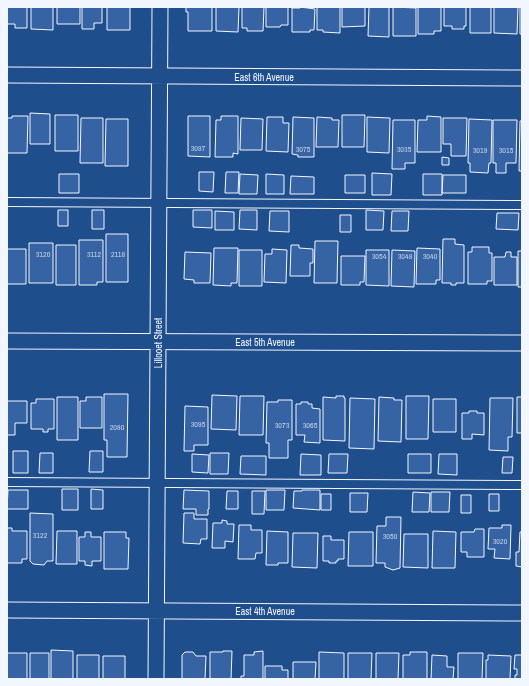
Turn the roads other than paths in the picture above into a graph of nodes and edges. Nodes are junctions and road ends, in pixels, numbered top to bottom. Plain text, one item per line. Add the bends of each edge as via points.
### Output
1 (160, 7) edge
2 (7, 76) edge
3 (160, 76) junction
4 (522, 78) edge
5 (7, 202) edge
6 (159, 204) junction
7 (522, 205) edge
8 (7, 341) edge
9 (158, 341) junction
10 (522, 343) edge
11 (7, 482) edge
12 (157, 483) junction
13 (522, 485) edge
14 (7, 610) edge
15 (156, 610) junction
16 (522, 613) edge
17 (156, 679) edge

1 - 3 street, Lillooet Street
2 - 3 street, East 6th Avenue
3 - 4 street, East 6th Avenue
3 - 6 street, Lillooet Street
5 - 6 lane
6 - 7 lane
6 - 9 street, Lillooet Street
8 - 9 street, East 5th Avenue
9 - 10 street, East 5th Avenue
9 - 12 street, Lillooet Street
11 - 12 lane
12 - 13 lane
12 - 15 street, Lillooet Street
14 - 15 street, East 4th Avenue
15 - 16 street, East 4th Avenue
15 - 17 street, Lillooet Street

